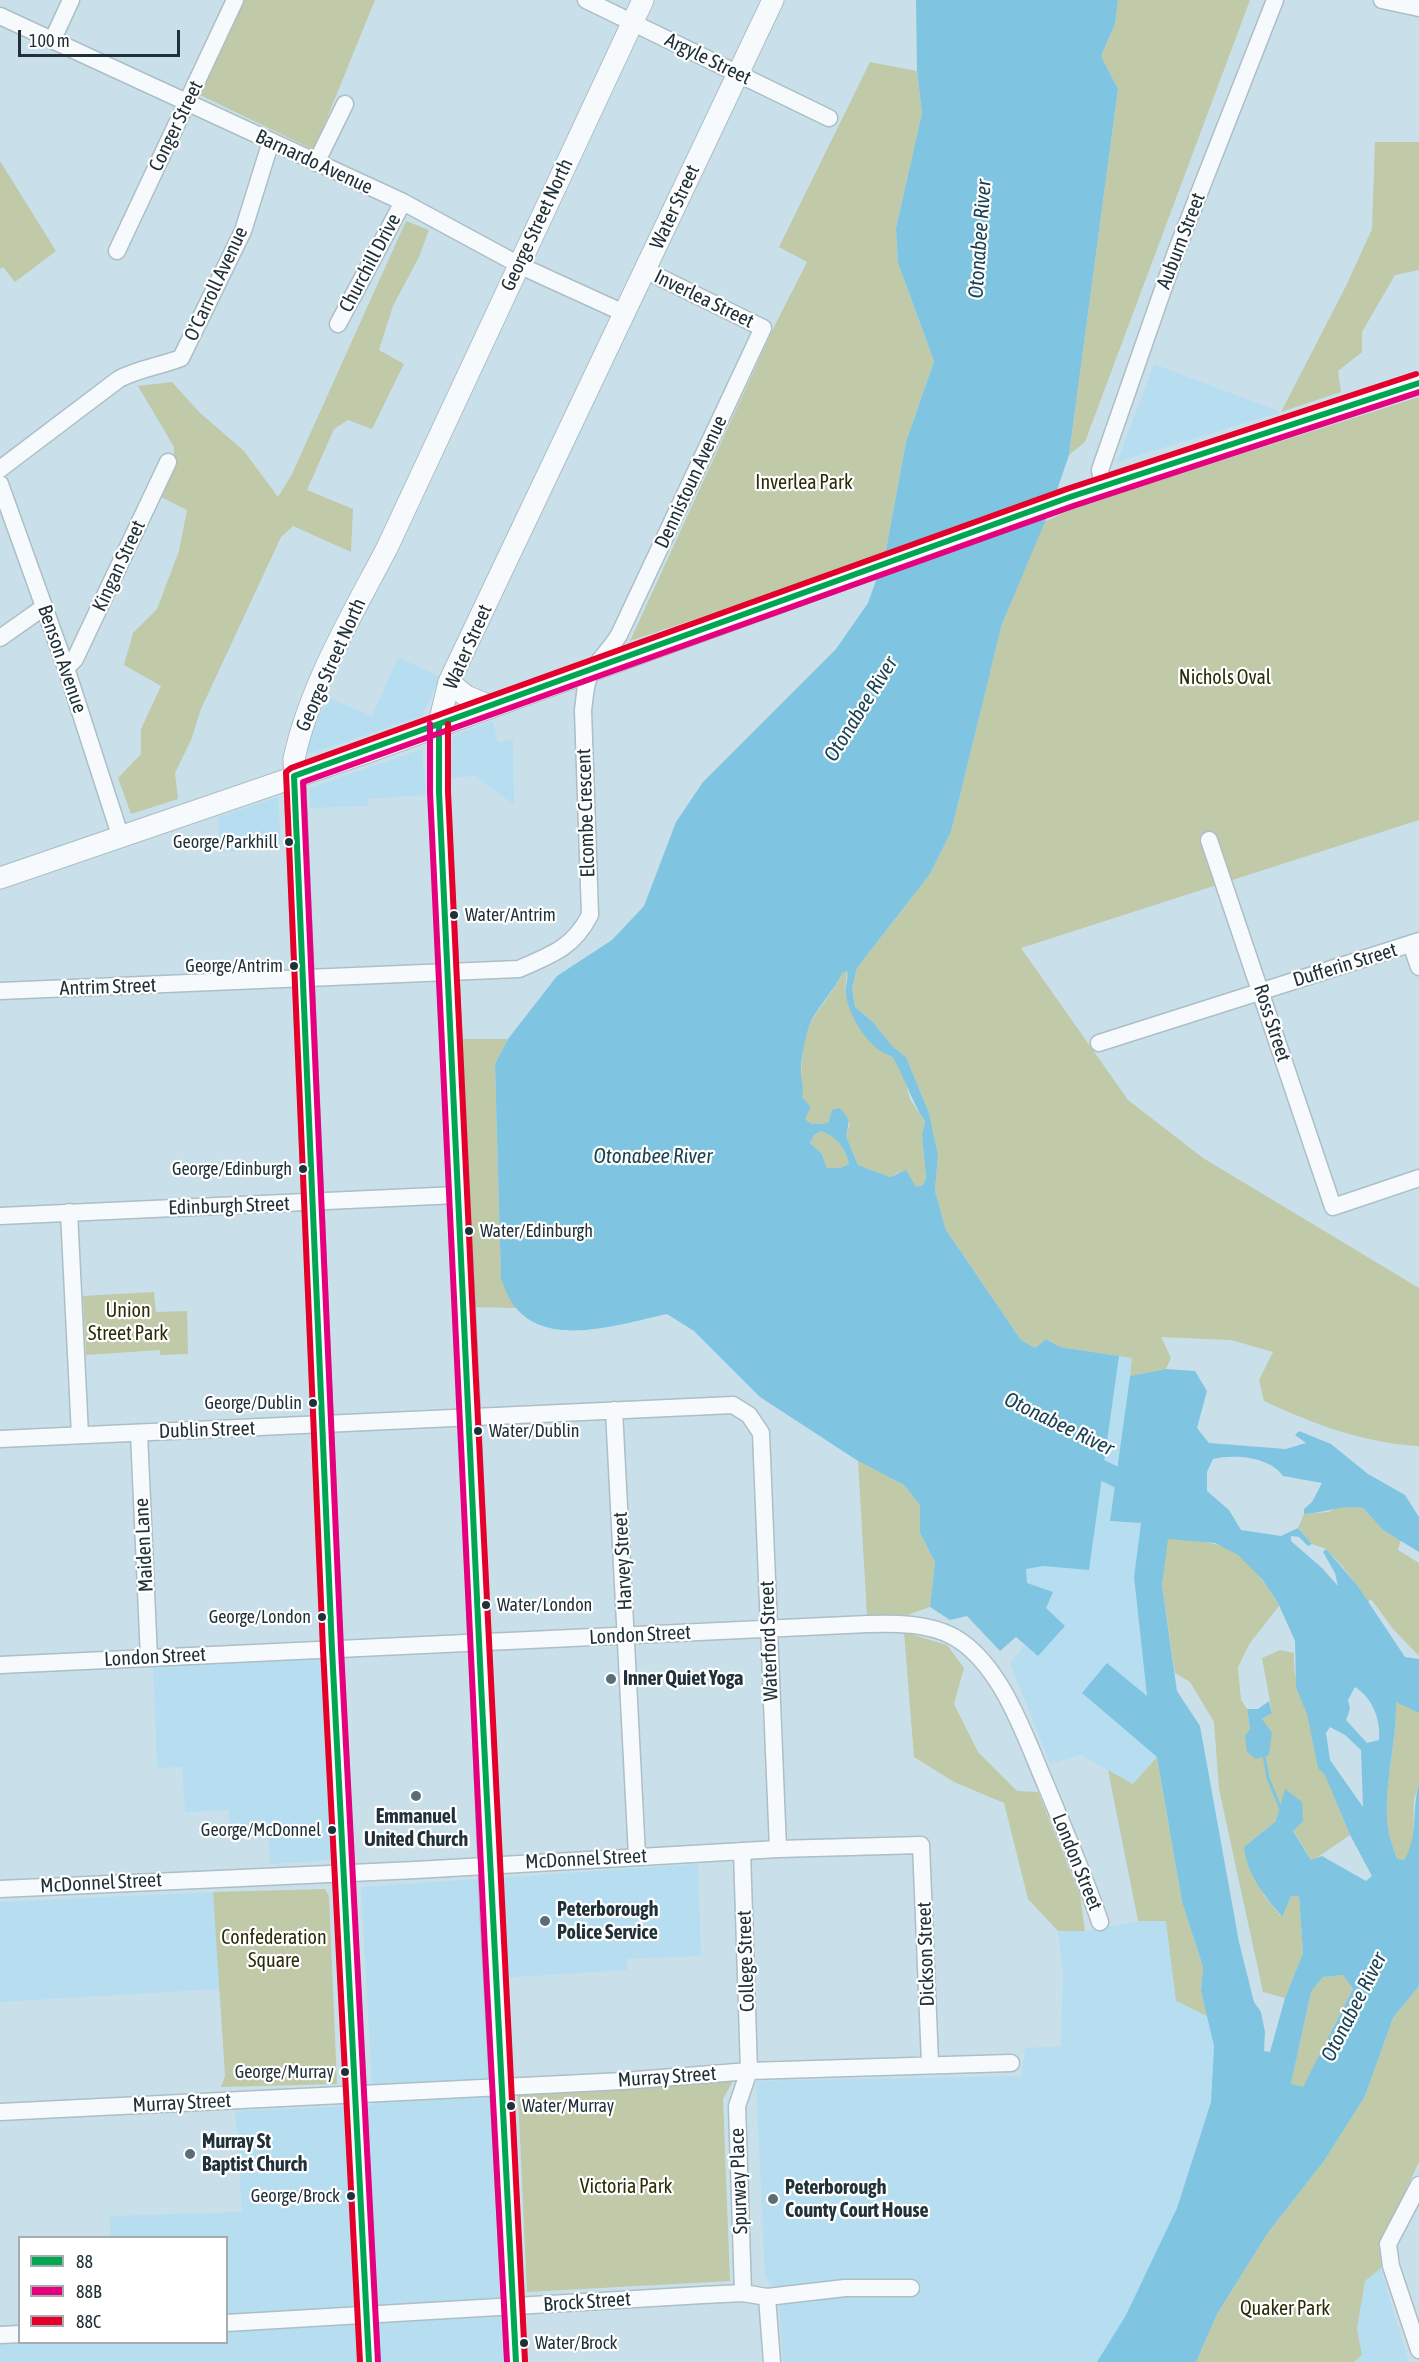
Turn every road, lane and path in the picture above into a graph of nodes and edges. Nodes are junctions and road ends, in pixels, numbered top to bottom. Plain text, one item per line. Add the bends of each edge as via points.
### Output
1 (71, 0) edge
2 (235, 0) edge
3 (586, 0) edge
4 (643, 0) edge
5 (773, 0) edge
6 (1275, 0) edge
7 (1382, 0) edge
8 (1419, 8) edge
9 (0, 15) edge
10 (633, 22) junction
11 (53, 39) junction
12 (739, 74) junction
13 (186, 104) junction
14 (345, 104) dead end
15 (829, 118) dead end
16 (271, 141) junction
17 (316, 163) junction
18 (403, 202) junction
19 (117, 251) dead end
20 (518, 264) junction
21 (645, 270) junction
22 (626, 314) junction
23 (338, 324) dead end
24 (763, 328) joint
25 (1419, 383) edge
26 (168, 462) dead end
27 (0, 469) edge
28 (0, 484) edge
29 (1103, 486) junction
30 (44, 607) junction
31 (619, 635) junction
32 (0, 638) edge
33 (638, 654) junction
34 (66, 668) junction
35 (592, 670) junction
36 (449, 682) junction
37 (551, 685) junction
38 (490, 706) junction
39 (583, 710) junction
40 (439, 724) junction
41 (294, 776) junction
42 (120, 835) junction
43 (1209, 840) dead end
44 (0, 878) edge
45 (590, 915) joint
46 (1415, 943) edge
47 (1419, 967) edge
48 (449, 973) junction
49 (302, 978) junction
50 (0, 991) edge
51 (1261, 991) junction
52 (1100, 1043) dead end
53 (1419, 1178) edge
54 (457, 1195) junction
55 (313, 1202) junction
56 (69, 1212) junction
57 (0, 1216) edge
58 (614, 1410) junction
59 (470, 1417) junction
60 (323, 1424) junction
61 (139, 1433) junction
62 (761, 1433) joint
63 (80, 1436) junction
64 (0, 1439) edge
65 (769, 1630) junction
66 (627, 1636) junction
67 (479, 1642) junction
68 (332, 1649) junction
69 (149, 1658) junction
70 (0, 1665) edge
71 (921, 1845) joint
72 (778, 1849) junction
73 (742, 1851) junction
74 (637, 1856) junction
75 (489, 1864) junction
76 (345, 1872) junction
77 (0, 1889) edge
78 (1100, 1922) dead end
79 (930, 2063) junction
80 (1011, 2063) dead end
81 (749, 2071) junction
82 (500, 2087) junction
83 (355, 2094) junction
84 (0, 2112) edge
85 (1419, 2185) edge
86 (911, 2288) dead end
87 (743, 2293) junction
88 (767, 2297) junction
89 (513, 2306) junction
90 (366, 2314) junction
91 (228, 2322) edge
92 (18, 2334) edge
93 (0, 2335) edge
94 (1418, 2346) edge
95 (369, 2362) edge
96 (516, 2362) edge
97 (772, 2362) edge

1 - 11 street
2 - 13 street, Conger Street
3 - 10 street, Argyle Street
4 - 10 main road, George Street North
5 - 12 main road, Water Street
6 - 29 street, Auburn Street via 1176,252 1100,470
7 - 8 street
9 - 11 street, Barnardo Avenue
10 - 12 street, Argyle Street
10 - 20 main road, George Street North
11 - 13 street, Barnardo Avenue
12 - 15 street, Argyle Street
12 - 21 main road, Water Street
13 - 16 street, Barnardo Avenue
13 - 19 street, Conger Street
14 - 17 street
16 - 17 street, Barnardo Avenue
16 - 27 street, O'Carroll Avenue via 243,231 181,358 119,379
17 - 18 street, Barnardo Avenue
18 - 20 street, Barnardo Avenue
18 - 23 street, Churchill Drive
20 - 22 street, Barnardo Avenue
20 - 41 main road, George Street North via 310,707 297,746
21 - 22 main road, Water Street
21 - 24 street, Inverlea Street
22 - 36 main road, Water Street
24 - 31 street, Dennistoun Avenue
25 - 29 main road
26 - 34 street, Kingan Street via 75,659
28 - 30 street, Benson Avenue
29 - 33 main road
30 - 32 street
30 - 34 street, Benson Avenue
31 - 33 street
31 - 35 street, Dennistoun Avenue
33 - 35 main road
34 - 42 street, Benson Avenue
35 - 37 main road
35 - 39 street, Elcombe Crescent
36 - 38 main road via 466,696
36 - 40 main road, Water Street
37 - 38 main road
37 - 39 street via 565,685 576,694
38 - 40 main road
39 - 45 street, Elcombe Crescent
40 - 41 main road
40 - 48 main road, Water Street
41 - 42 main road
41 - 49 main road, George Street North
42 - 44 main road
43 - 51 street, Ross Street
45 - 48 street, Antrim Street via 580,934 560,951 519,969
46 - 47 street
46 - 51 street, Dufferin Street
48 - 49 street, Antrim Street
48 - 54 main road, Water Street
49 - 50 street, Antrim Street
49 - 55 main road, George Street North
51 - 52 street, Dufferin Street
51 - 53 street, Ross Street via 1333,1207
54 - 55 street, Edinburgh Street
54 - 59 main road, Water Street
55 - 56 street, Edinburgh Street
55 - 60 main road, George Street North
56 - 57 street, Edinburgh Street
56 - 63 street
58 - 59 street, Dublin Street
58 - 62 street, Dublin Street via 733,1405 749,1415
58 - 66 street, Harvey Street
59 - 60 street, Dublin Street
59 - 67 main road, Water Street
60 - 61 street, Dublin Street
60 - 68 main road, George Street North
61 - 63 street, Dublin Street
61 - 69 street, Maiden Lane
62 - 65 street, Waterford Street
63 - 64 street, Dublin Street
65 - 66 street, London Street
65 - 72 street, Waterford Street
65 - 78 street, London Street via 902,1623 953,1636 977,1655 1010,1702
66 - 67 street, London Street
66 - 74 street, Harvey Street
67 - 68 street, London Street
67 - 75 main road, Water Street
68 - 69 street, London Street
68 - 76 main road, George Street North
69 - 70 street, London Street
71 - 72 street, McDonnel Street
71 - 79 street, Dickson Street
72 - 73 street, McDonnel Street
73 - 74 street, McDonnel Street
73 - 81 street, College Street
74 - 75 street, McDonnel Street
75 - 76 street, McDonnel Street
75 - 82 main road, Water Street
76 - 77 street, McDonnel Street
76 - 83 main road, George Street North
79 - 80 street, Murray Street
79 - 81 street, Murray Street
81 - 82 street, Murray Street
81 - 87 street, Spurway Place via 737,2106
82 - 83 street, Murray Street
82 - 89 main road, Water Street
83 - 84 street, Murray Street
83 - 90 main road, George Street North
85 - 94 street via 1388,2244 1391,2266
86 - 88 street, Brock Street via 845,2288
87 - 88 street, Brock Street
87 - 89 street, Brock Street
88 - 97 street
89 - 90 street, Brock Street
89 - 96 main road, Water Street
90 - 91 street, Brock Street
90 - 95 main road, George Street North
92 - 93 street

